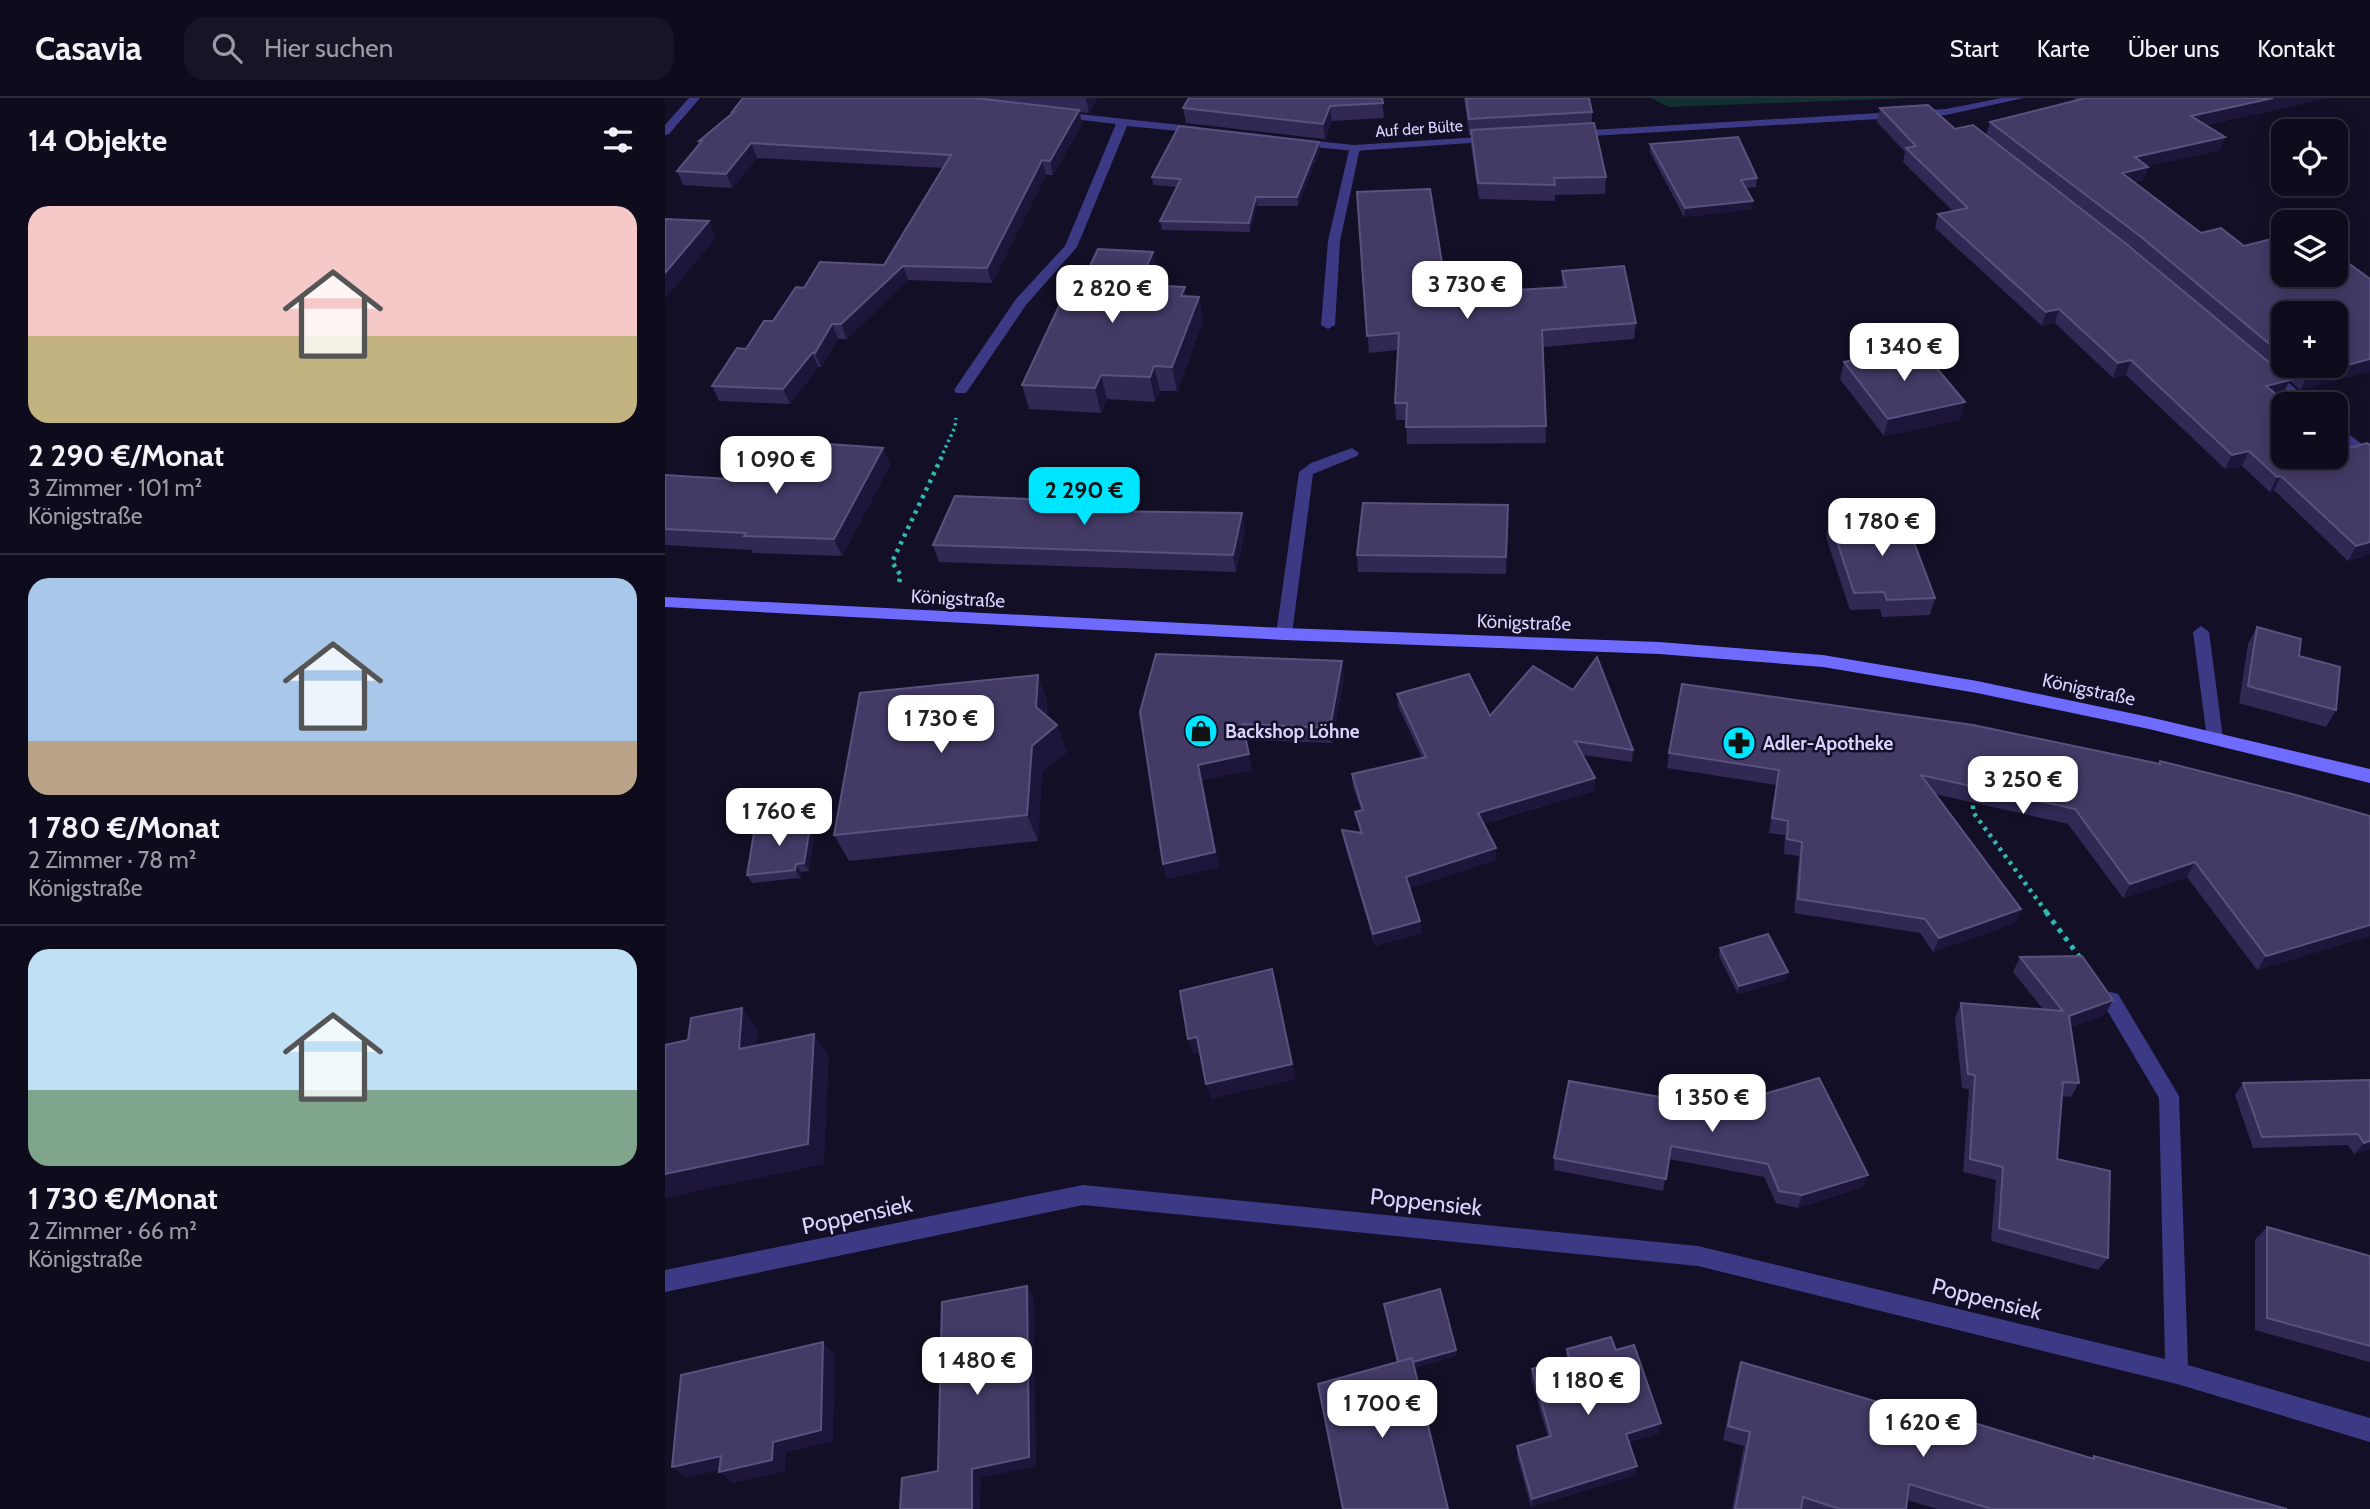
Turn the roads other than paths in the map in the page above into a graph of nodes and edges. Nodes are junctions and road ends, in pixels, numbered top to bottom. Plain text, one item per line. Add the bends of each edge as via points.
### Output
1 (695, 98) edge
2 (2019, 98) edge
3 (1042, 113) edge
4 (1123, 121) junction
5 (665, 132) edge
6 (1218, 132) edge
7 (1559, 135) edge
8 (1504, 139) edge
9 (1286, 140) edge
10 (1354, 148) junction
11 (1328, 325) dead end
12 (2255, 360) edge
13 (961, 390) road end
14 (2293, 392) edge
15 (2348, 439) edge
16 (1352, 453) dead end
17 (2370, 458) edge
18 (665, 602) edge
19 (2201, 632) dead end
20 (1285, 634) junction
21 (2215, 738) junction
22 (2370, 776) edge
23 (2111, 1000) edge
24 (665, 1281) edge
25 (2177, 1373) junction
26 (2370, 1430) edge

1 - 5 street
2 - 7 street via 1951,116
3 - 4 street
4 - 6 street
4 - 13 street via 1071,247 1021,302
8 - 10 street, Auf der Bülte
9 - 10 street, Auf der Bülte
10 - 11 street via 1334,241
12 - 14 street
15 - 17 street
16 - 20 street via 1306,472
18 - 20 main road, Königstraße
19 - 21 street
20 - 21 main road, Königstraße via 1659,648 1823,661
21 - 22 main road, Königstraße
23 - 25 street via 2169,1096
24 - 25 street, Poppensiek via 1083,1195 1698,1256
25 - 26 street, Poppensiek

